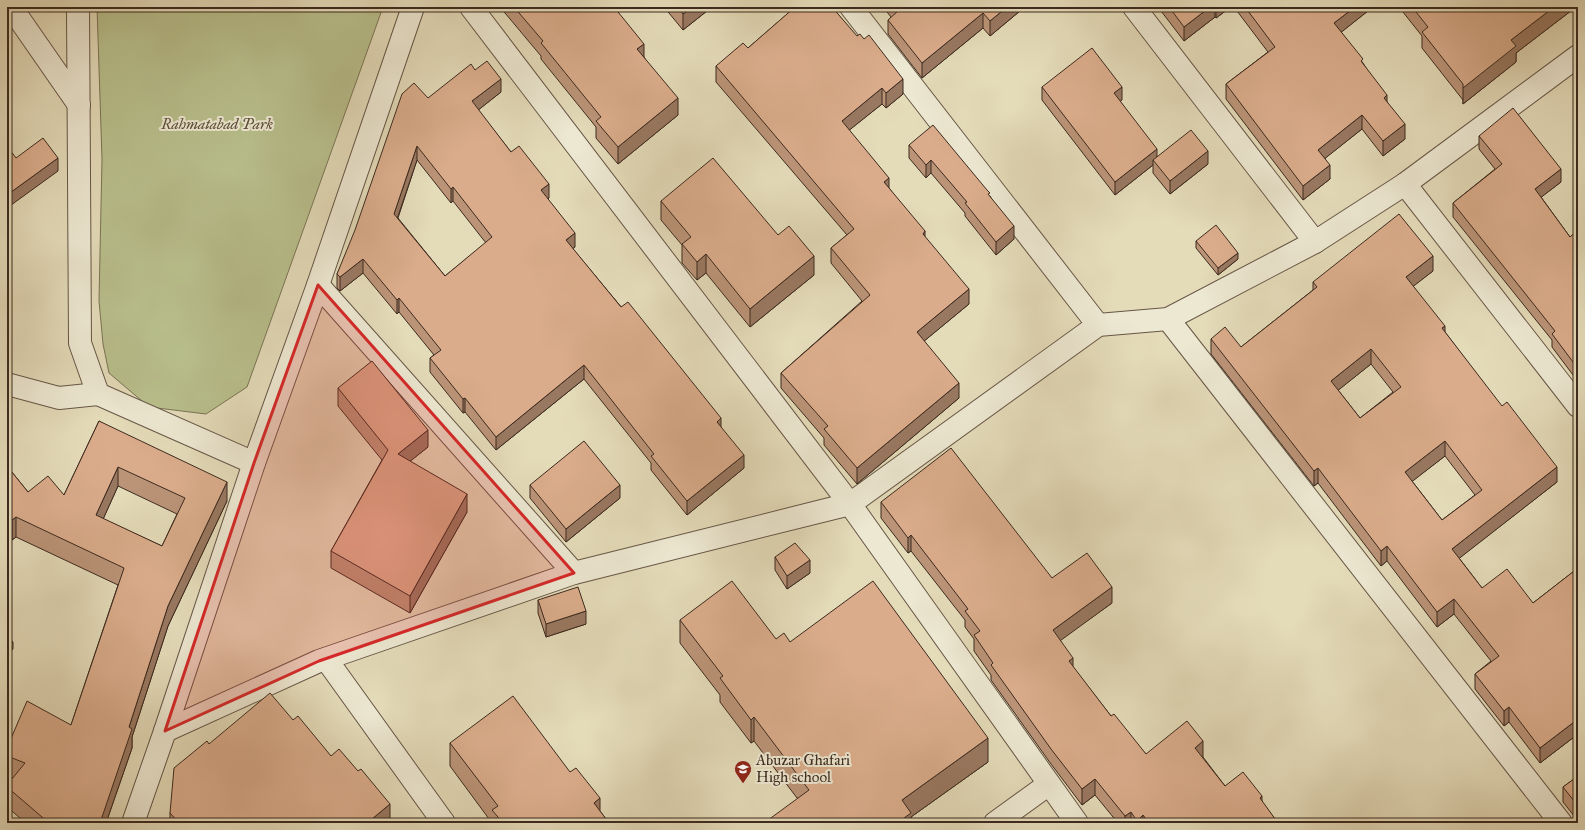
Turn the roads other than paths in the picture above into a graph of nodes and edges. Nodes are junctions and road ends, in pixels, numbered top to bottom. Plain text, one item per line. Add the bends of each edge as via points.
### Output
1 (11, 7) edge
2 (78, 7) edge
3 (413, 7) edge
4 (471, 7) edge
5 (851, 7) edge
6 (1134, 7) edge
7 (1578, 56) edge
8 (79, 104) junction
9 (1405, 184) junction
10 (1315, 242) junction
11 (318, 286) junction
12 (1168, 319) junction
13 (1098, 325) junction
14 (7, 384) edge
15 (98, 394) junction
16 (1578, 406) edge
17 (254, 464) junction
18 (850, 504) junction
19 (574, 573) junction
20 (326, 659) junction
21 (165, 732) junction
22 (1049, 784) junction
23 (133, 823) edge
24 (444, 823) edge
25 (995, 823) edge
26 (1077, 823) edge
27 (1561, 823) edge

1 - 8 street
2 - 8 street
3 - 11 street
4 - 18 street
5 - 13 street
6 - 10 street
7 - 9 street
8 - 15 street via 80,343
9 - 10 street
9 - 16 street
10 - 12 street
11 - 17 street
11 - 19 street
12 - 13 street
12 - 27 street
13 - 18 street
14 - 15 street via 59,398
15 - 17 street
17 - 21 street
18 - 19 street
18 - 22 street
19 - 20 street
20 - 21 street
20 - 24 street
21 - 23 street
22 - 25 street
22 - 26 street

